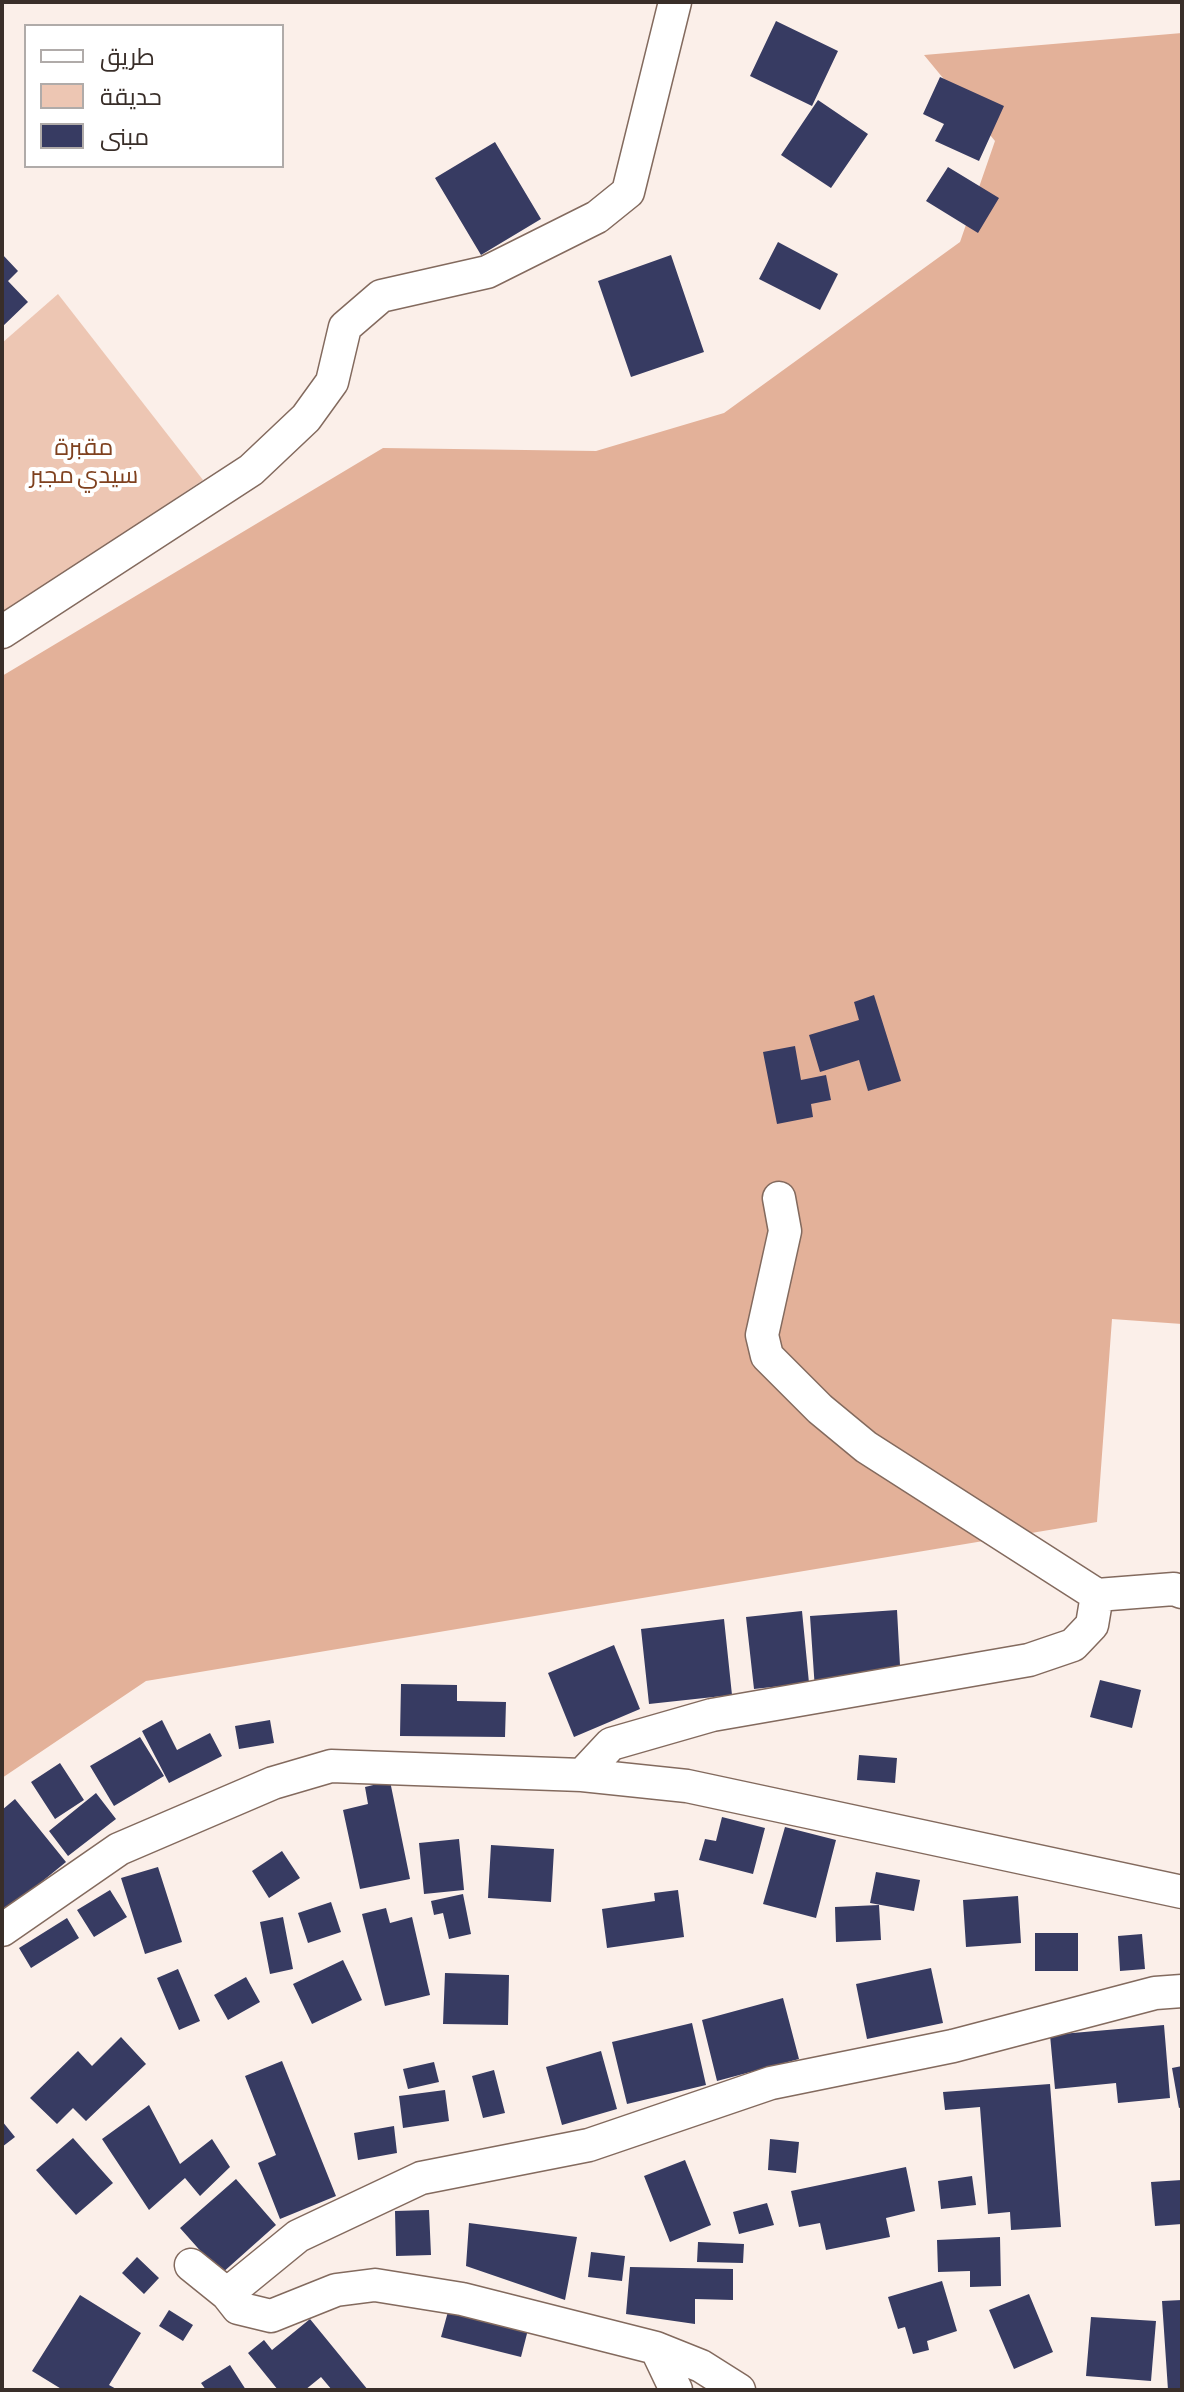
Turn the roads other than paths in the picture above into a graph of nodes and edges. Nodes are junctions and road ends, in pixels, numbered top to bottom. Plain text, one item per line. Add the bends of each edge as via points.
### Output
1 (675, 2) edge
2 (2, 632) edge
3 (779, 1198) dead end
4 (1182, 1592) edge
5 (1097, 1595) junction
6 (582, 1775) junction
7 (1182, 1892) edge
8 (2, 1930) edge
9 (1182, 1991) edge
10 (191, 2265) dead end
11 (227, 2294) junction
12 (656, 2348) junction
13 (676, 2390) edge
14 (739, 2390) edge

1 - 2 street via 628,192 597,217 487,272 381,296 345,327 332,382 306,418 251,470
3 - 5 street via 785,1231 762,1335 767,1356 866,1447
4 - 5 street
5 - 6 street via 1092,1625 1073,1645 1029,1660 712,1715 611,1744
6 - 7 street via 687,1786
6 - 8 street via 331,1766 273,1783 119,1849
9 - 11 street via 771,2083 589,2145 421,2178 298,2236
10 - 11 street
11 - 12 street via 238,2308 271,2316 336,2290 375,2285 462,2299
12 - 13 street
12 - 14 street via 701,2366

